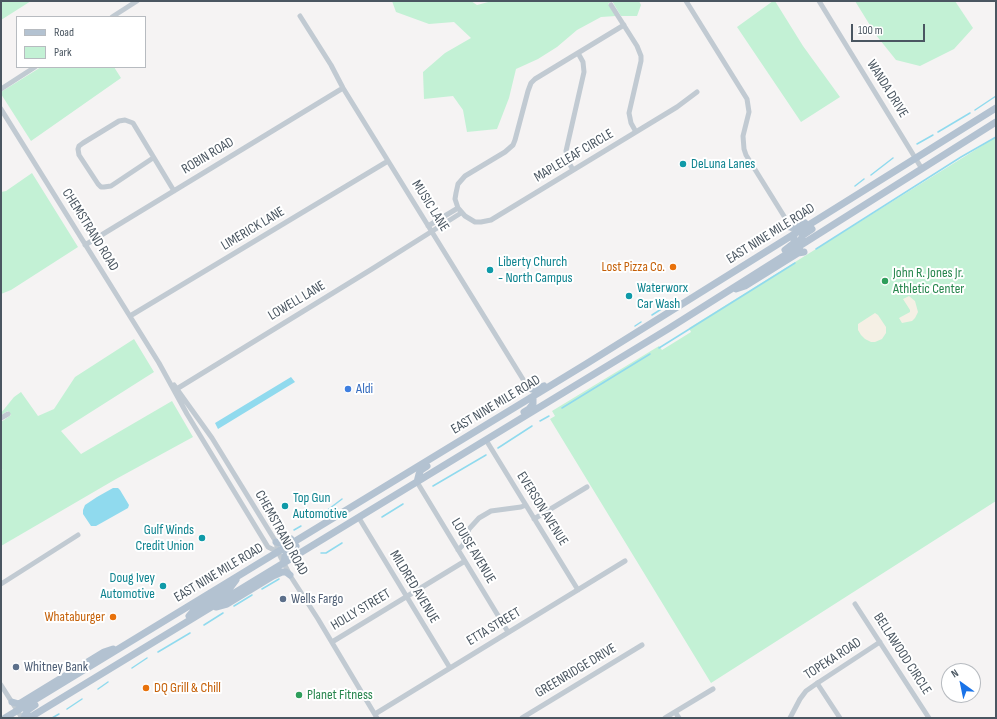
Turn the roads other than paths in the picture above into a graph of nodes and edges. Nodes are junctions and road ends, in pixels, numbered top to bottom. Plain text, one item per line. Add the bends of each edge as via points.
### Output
1 (137, 1) edge
2 (686, 1) edge
3 (819, 1) edge
4 (611, 5) dead end
5 (114, 16) edge
6 (300, 16) dead end
7 (624, 25) junction
8 (578, 53) junction
9 (34, 68) edge
10 (1, 88) edge
11 (343, 88) junction
12 (697, 92) dead end
13 (996, 108) edge
14 (1, 110) edge
15 (996, 118) edge
16 (996, 122) edge
17 (996, 126) edge
18 (636, 132) junction
19 (971, 138) junction
20 (943, 156) junction
21 (915, 157) junction
22 (154, 158) junction
23 (388, 160) junction
24 (922, 169) junction
25 (574, 170) junction
26 (882, 180) junction
27 (174, 191) junction
28 (458, 208) junction
29 (461, 213) junction
30 (428, 226) junction
31 (790, 227) junction
32 (432, 232) junction
33 (794, 234) junction
34 (85, 245) junction
35 (802, 249) junction
36 (130, 316) junction
37 (661, 318) junction
38 (685, 318) junction
39 (586, 364) junction
40 (611, 364) junction
41 (528, 387) junction
42 (175, 390) junction
43 (534, 397) junction
44 (516, 407) junction
45 (540, 407) junction
46 (8, 414) dead end
47 (1, 418) edge
48 (486, 440) junction
49 (448, 442) dead end
50 (442, 452) junction
51 (433, 458) junction
52 (417, 482) junction
53 (586, 487) dead end
54 (379, 491) junction
55 (526, 505) junction
56 (359, 518) junction
57 (534, 519) junction
58 (78, 535) dead end
59 (276, 542) junction
60 (458, 550) junction
61 (278, 552) junction
62 (465, 561) junction
63 (625, 561) dead end
64 (284, 563) junction
65 (240, 575) junction
66 (290, 575) junction
67 (1, 584) edge
68 (578, 590) junction
69 (406, 597) junction
70 (855, 604) dead end
71 (208, 609) junction
72 (177, 614) junction
73 (189, 616) junction
74 (508, 632) junction
75 (332, 642) junction
76 (880, 642) junction
77 (144, 644) junction
78 (126, 645) junction
79 (642, 645) dead end
80 (450, 668) junction
81 (817, 682) junction
82 (86, 684) junction
83 (1, 685) edge
84 (713, 689) dead end
85 (12, 702) junction
86 (675, 712) junction
87 (17, 714) edge
88 (376, 716) edge
89 (5, 718) edge
90 (23, 718) edge
91 (29, 718) edge
92 (522, 718) edge
93 (665, 718) edge
94 (679, 718) edge
95 (790, 718) edge
96 (840, 718) edge
97 (929, 718) edge

1 - 5 street
2 - 31 street via 747,99 749,112 743,136 746,155
3 - 21 street, WANDA DRIVE
4 - 7 street
6 - 11 street, MUSIC LANE
7 - 8 street
7 - 18 street via 637,46 641,61 629,112
8 - 25 street via 583,62 584,72 566,151 568,161
8 - 28 street via 531,83 513,145 461,180 456,193
9 - 10 street
11 - 23 street, MUSIC LANE
11 - 27 street, ROBIN ROAD
12 - 18 street, MAPLELEAF CIRCLE
13 - 21 main road via 951,136 928,146
14 - 34 street, CHEMSTRAND ROAD
15 - 20 main road via 953,145
16 - 19 main road, EAST NINE MILE ROAD
17 - 19 main road
18 - 25 street, MAPLELEAF CIRCLE
19 - 20 main road, EAST NINE MILE ROAD
20 - 24 main road, EAST NINE MILE ROAD
21 - 24 street, WANDA DRIVE
21 - 26 main road, EAST NINE MILE ROAD
21 - 31 main road via 798,227
22 - 22 street via 133,123 125,120 119,121 83,143 78,149 101,187 111,186
22 - 27 street
23 - 30 street, MUSIC LANE
23 - 36 street, LIMERICK LANE
24 - 35 main road, EAST NINE MILE ROAD
25 - 29 street, MAPLELEAF CIRCLE via 491,220 475,222
26 - 33 main road, EAST NINE MILE ROAD
26 - 35 main road via 874,189 803,235 800,241
27 - 34 street, ROBIN ROAD
28 - 29 street
28 - 30 street
29 - 32 street
30 - 32 street, MUSIC LANE
31 - 33 street
32 - 41 street, MUSIC LANE
32 - 42 street, LOWELL LANE
33 - 35 street
33 - 37 main road, EAST NINE MILE ROAD
33 - 38 main road via 792,246 693,308
34 - 36 street, CHEMSTRAND ROAD
35 - 38 main road, EAST NINE MILE ROAD
36 - 42 street, CHEMSTRAND ROAD
37 - 39 main road, EAST NINE MILE ROAD
37 - 40 main road via 661,328
38 - 40 main road, EAST NINE MILE ROAD
39 - 41 main road via 568,371 538,389
39 - 43 main road, EAST NINE MILE ROAD
40 - 45 main road, EAST NINE MILE ROAD
41 - 43 street, MUSIC LANE
42 - 59 street, CHEMSTRAND ROAD via 212,438
42 - 61 street, CHEMSTRAND ROAD via 268,547
43 - 44 main road, EAST NINE MILE ROAD
43 - 45 street, MUSIC LANE
43 - 48 main road via 529,409 491,433
44 - 49 main road via 505,409
44 - 50 main road, EAST NINE MILE ROAD
45 - 48 main road, EAST NINE MILE ROAD
46 - 47 street
48 - 52 main road, EAST NINE MILE ROAD
48 - 55 street, EVERSON AVENUE
50 - 51 main road, EAST NINE MILE ROAD
50 - 52 main road via 421,470
51 - 54 main road, EAST NINE MILE ROAD
51 - 59 main road via 420,461 289,541 283,544
52 - 56 main road, EAST NINE MILE ROAD
52 - 60 street, LOUISE AVENUE
53 - 57 street
54 - 61 main road, EAST NINE MILE ROAD
54 - 64 main road via 366,504 293,548 285,556
55 - 57 street, EVERSON AVENUE
55 - 60 street via 491,511 479,518 469,529 463,545
56 - 64 main road, EAST NINE MILE ROAD
56 - 69 street, MILDRED AVENUE
57 - 68 street, EVERSON AVENUE
58 - 67 street
59 - 61 street, CHEMSTRAND ROAD
60 - 62 street, LOUISE AVENUE
61 - 64 street, CHEMSTRAND ROAD
61 - 65 main road, EAST NINE MILE ROAD
61 - 73 main road via 276,562 268,568
62 - 69 street, HOLLY STREET
62 - 74 street, LOUISE AVENUE
63 - 68 street, ETTA STREET
64 - 66 street, CHEMSTRAND ROAD
64 - 71 main road, EAST NINE MILE ROAD
65 - 72 main road, EAST NINE MILE ROAD
65 - 73 main road via 230,588 195,609
66 - 71 main road via 286,572 273,576 227,604
66 - 75 street, CHEMSTRAND ROAD
68 - 74 street, ETTA STREET
69 - 75 street, HOLLY STREET
69 - 80 street, MILDRED AVENUE
70 - 76 street, BELLAWOOD CIRCLE
71 - 82 main road, EAST NINE MILE ROAD
72 - 77 main road via 145,639
72 - 78 main road, EAST NINE MILE ROAD
73 - 77 main road
74 - 80 street, ETTA STREET
75 - 88 street, CHEMSTRAND ROAD
76 - 81 street, TOPEKA ROAD
76 - 97 street, BELLAWOOD CIRCLE
77 - 82 main road via 96,673
78 - 85 main road via 104,652 19,704
78 - 87 main road, EAST NINE MILE ROAD
78 - 90 main road via 118,655 31,707
79 - 92 street, GREENRIDGE DRIVE
80 - 88 street, ETTA STREET
81 - 95 street, TOPEKA ROAD via 800,699
81 - 96 street
82 - 91 main road, EAST NINE MILE ROAD
83 - 85 street
84 - 86 street
85 - 87 street
86 - 93 street
86 - 94 street
87 - 89 main road, EAST NINE MILE ROAD
87 - 90 street

